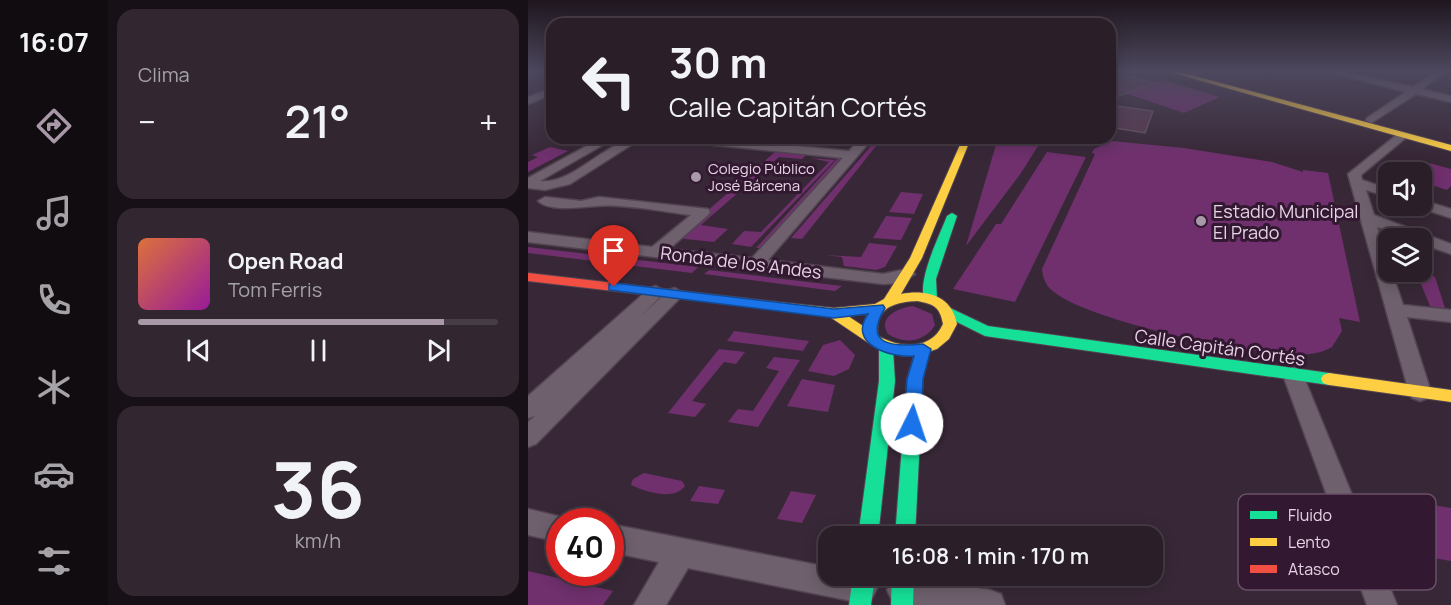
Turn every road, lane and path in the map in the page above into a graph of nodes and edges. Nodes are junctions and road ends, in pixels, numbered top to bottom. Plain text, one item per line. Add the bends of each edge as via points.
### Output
1 (1272, 99) edge
2 (1294, 99) edge
3 (1401, 99) edge
4 (1371, 120) junction
5 (1403, 135) junction
6 (1451, 142) edge
7 (598, 144) edge
8 (626, 144) edge
9 (741, 144) edge
10 (861, 144) edge
11 (965, 144) edge
12 (980, 144) edge
13 (1451, 148) edge
14 (852, 154) junction
15 (973, 160) dead end
16 (1357, 183) junction
17 (528, 184) edge
18 (1378, 190) edge
19 (545, 201) dead end
20 (957, 204) dead end
21 (1432, 207) edge
22 (1451, 214) edge
23 (1367, 218) junction
24 (1393, 228) edge
25 (528, 237) edge
26 (1432, 242) edge
27 (1451, 249) edge
28 (656, 252) junction
29 (756, 264) junction
30 (906, 274) joint
31 (528, 277) edge
32 (666, 293) junction
33 (887, 295) junction
34 (930, 299) junction
35 (1395, 310) junction
36 (948, 312) junction
37 (834, 313) junction
38 (1451, 316) edge
39 (986, 331) junction
40 (871, 337) junction
41 (940, 340) junction
42 (886, 349) junction
43 (923, 349) junction
44 (1293, 375) junction
45 (1420, 392) junction
46 (1451, 396) edge
47 (528, 409) edge
48 (528, 437) edge
49 (1339, 494) edge
50 (528, 522) edge
51 (546, 525) edge
52 (869, 526) edge
53 (906, 526) edge
54 (624, 541) edge
55 (682, 552) junction
56 (862, 590) edge
57 (902, 590) edge
58 (1376, 590) edge
59 (650, 605) edge
60 (990, 605) edge
61 (1382, 605) edge

1 - 5 main road
2 - 4 main road
3 - 4 street
4 - 6 main road
5 - 13 main road
5 - 16 street via 1354,174
7 - 17 street
8 - 17 street via 565,181 545,186
9 - 14 street
10 - 14 street
11 - 30 main road
12 - 15 main road
14 - 29 street
16 - 18 street
16 - 23 street
19 - 28 street via 581,205 599,201 703,212
20 - 34 main road via 930,279
21 - 22 street
23 - 24 street
23 - 35 street
25 - 28 street, Ronda de los Andes
26 - 27 street
28 - 29 street, Ronda de los Andes
29 - 33 street, Ronda de los Andes
30 - 33 street, Ronda de los Andes via 895,279
31 - 32 main road
32 - 37 main road
32 - 47 street
32 - 48 street
33 - 34 main road
33 - 37 main road
33 - 40 main road via 870,320
34 - 36 main road, Calle Capitán Cortés
35 - 38 street
35 - 45 street
36 - 39 main road, Calle Capitán Cortés
36 - 41 main road via 949,326
37 - 40 main road
39 - 41 main road, Calle Capitán Cortés
39 - 44 main road, Calle Capitán Cortés
40 - 42 main road
41 - 43 main road, Calle Capitán Cortés
42 - 43 main road, Calle Capitán Cortés
42 - 52 main road via 886,381
43 - 53 main road via 915,379
44 - 45 main road, Calle Capitán Cortés
44 - 49 street
45 - 46 main road, Calle Capitán Cortés
50 - 51 street
54 - 55 street
55 - 56 street
55 - 59 street
57 - 60 street
58 - 61 street

